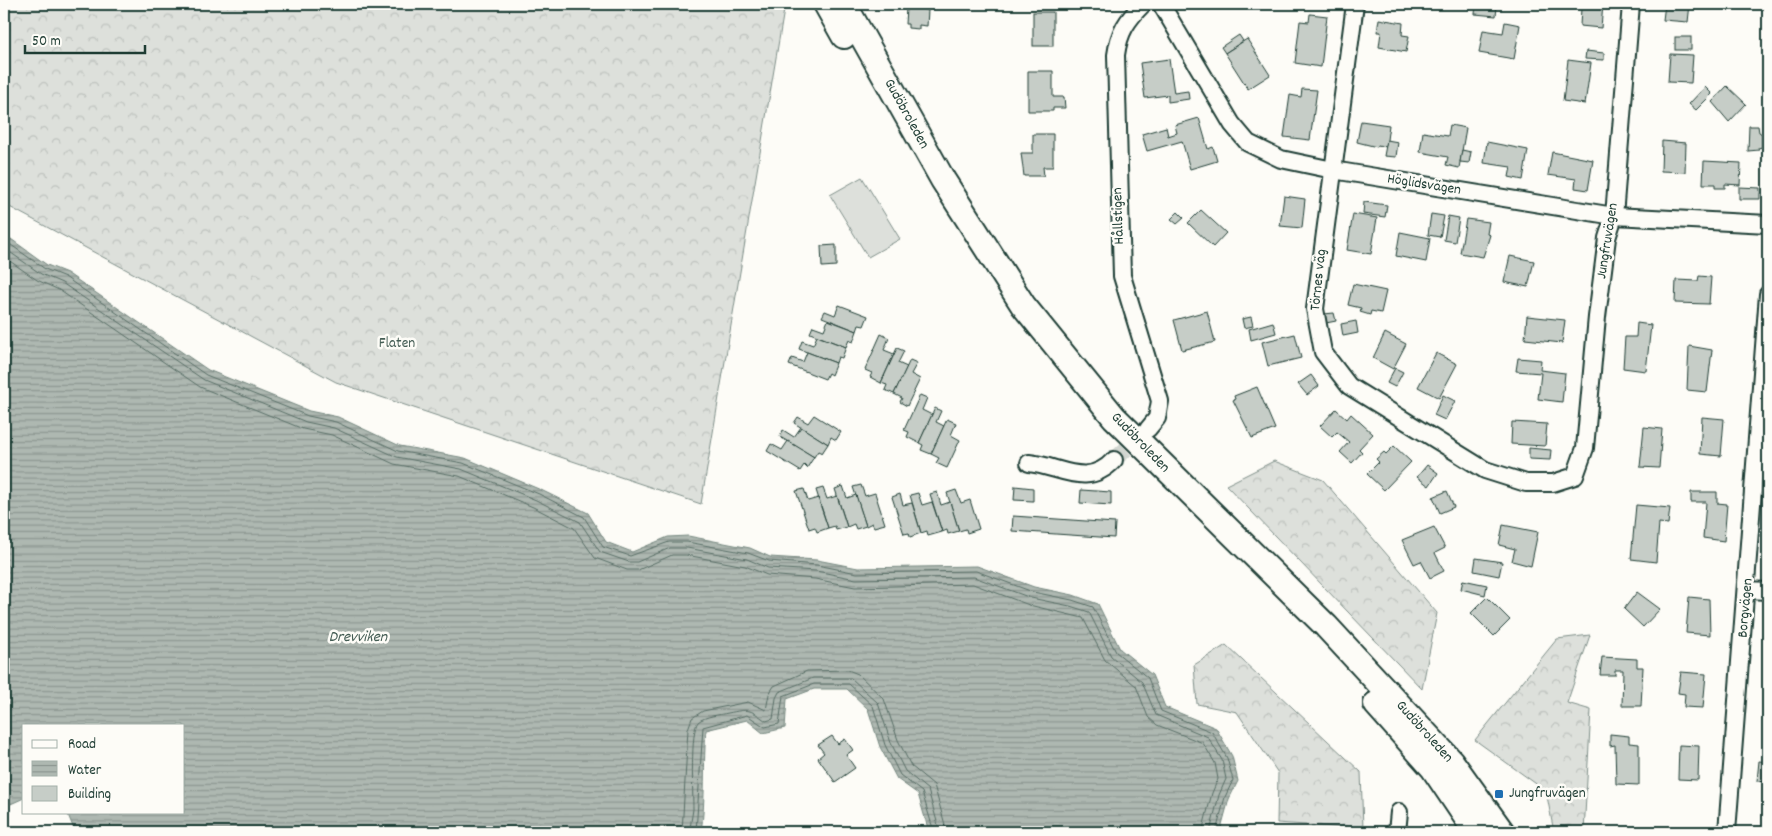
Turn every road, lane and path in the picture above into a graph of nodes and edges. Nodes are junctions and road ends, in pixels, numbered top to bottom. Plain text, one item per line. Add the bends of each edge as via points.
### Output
1 (826, 4) edge
2 (844, 4) edge
3 (1143, 4) edge
4 (1162, 4) edge
5 (1355, 4) edge
6 (1631, 4) edge
7 (1333, 170) junction
8 (1614, 216) junction
9 (1768, 224) edge
10 (1768, 294) edge
11 (1148, 429) tunnel mouth
12 (1114, 460) tunnel mouth
13 (1029, 463) dead end
14 (1575, 476) joint
15 (1747, 590) junction
16 (1768, 591) edge
17 (1399, 812) dead end
18 (1397, 832) edge
19 (1476, 832) edge
20 (1502, 832) edge
21 (1727, 832) edge

1 - 19 main road, Gudöbroleden via 1010,312 1106,427 1317,637 1433,768
2 - 20 main road, Gudöbroleden via 943,180 1023,305 1114,417 1326,626 1451,761
3 - 11 street, Hållstigen via 1126,20 1118,38 1116,55 1122,276 1160,400 1157,418
4 - 7 street, Höglidsvägen via 1232,124 1248,143 1281,159
5 - 7 street, Törnes väg
6 - 8 street, Jungfruvägen
7 - 8 street, Höglidsvägen
7 - 14 street, Törnes väg via 1314,310 1323,352 1349,386 1485,470 1526,482 1553,483
8 - 9 street, Höglidsvägen
8 - 14 street, Jungfruvägen via 1607,238 1597,317 1585,448
10 - 15 street, Borgvägen
12 - 13 street via 1105,470 1074,476 1045,465
15 - 16 street
15 - 21 street, Borgvägen
17 - 18 street

